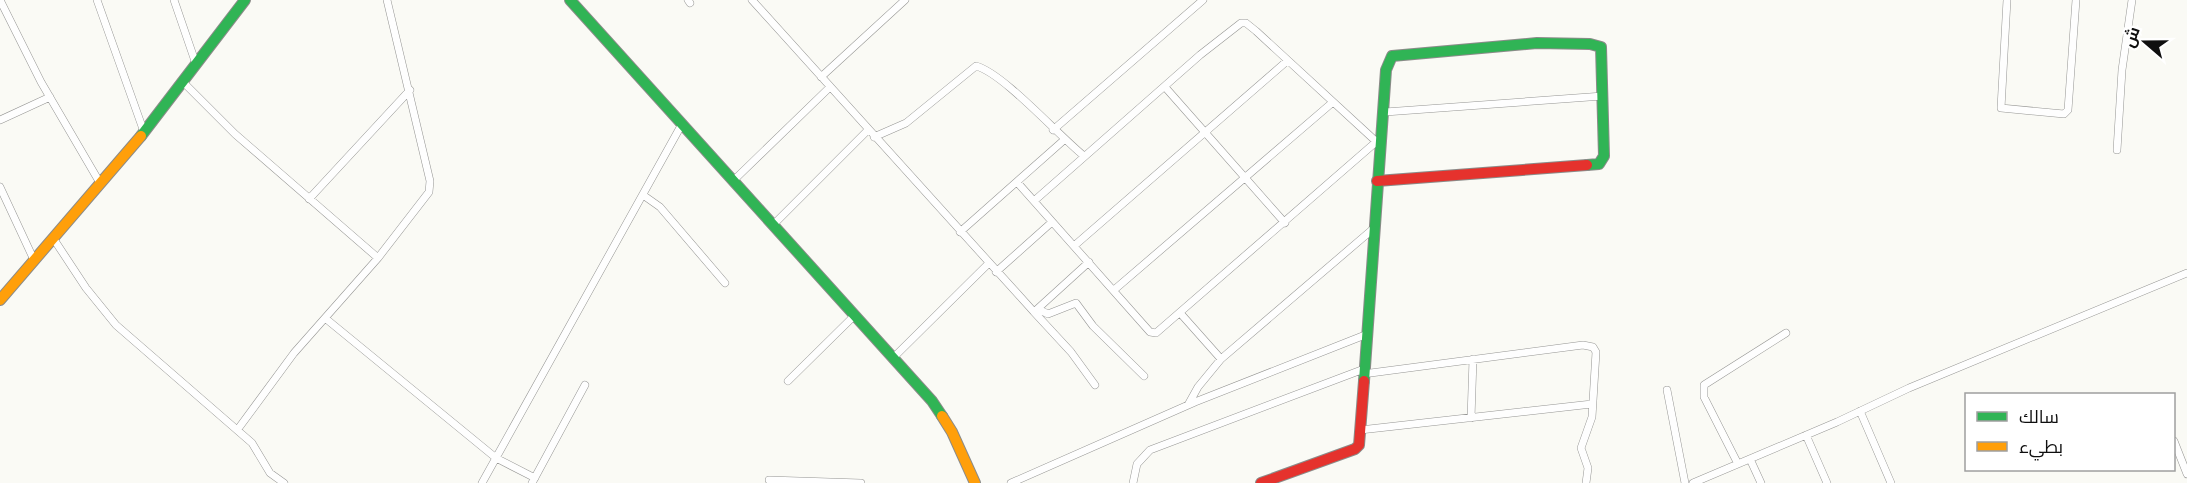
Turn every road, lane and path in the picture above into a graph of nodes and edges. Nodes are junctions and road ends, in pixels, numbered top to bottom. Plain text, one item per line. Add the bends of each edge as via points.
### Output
1 (0, 0) edge
2 (98, 0) edge
3 (174, 0) edge
4 (387, 0) edge
5 (570, 0) edge
6 (752, 0) edge
7 (906, 0) edge
8 (1203, 0) edge
9 (2007, 0) edge
10 (2076, 0) edge
11 (2132, 0) edge
12 (242, 2) edge
13 (1287, 61) junction
14 (196, 64) junction
15 (821, 77) junction
16 (182, 81) junction
17 (830, 87) junction
18 (1165, 87) junction
19 (410, 90) junction
20 (1603, 96) junction
21 (50, 97) junction
22 (1333, 102) junction
23 (1384, 112) junction
24 (0, 120) edge
25 (682, 123) junction
26 (868, 130) junction
27 (1053, 130) junction
28 (144, 132) junction
29 (1205, 132) junction
30 (874, 137) junction
31 (1064, 140) junction
32 (1378, 144) junction
33 (2117, 150) dead end
34 (1084, 156) junction
35 (1246, 178) junction
36 (733, 181) junction
37 (1377, 181) junction
38 (1017, 182) junction
39 (100, 183) junction
40 (0, 187) edge
41 (643, 195) junction
42 (309, 199) junction
43 (1034, 201) junction
44 (1052, 222) junction
45 (1285, 223) junction
46 (773, 225) junction
47 (1374, 229) junction
48 (960, 232) junction
49 (54, 237) junction
50 (1074, 246) junction
51 (378, 258) junction
52 (34, 260) junction
53 (1089, 262) junction
54 (988, 264) junction
55 (996, 272) junction
56 (2187, 273) edge
57 (725, 283) dead end
58 (1114, 290) junction
59 (0, 300) edge
60 (1036, 311) junction
61 (1181, 314) junction
62 (855, 315) junction
63 (325, 318) junction
64 (1786, 333) dead end
65 (1365, 335) junction
66 (893, 358) junction
67 (1221, 359) junction
68 (1473, 359) junction
69 (1364, 371) junction
70 (1144, 376) dead end
71 (788, 381) dead end
72 (585, 385) dead end
73 (1095, 385) dead end
74 (1667, 390) dead end
75 (1592, 404) junction
76 (1188, 405) junction
77 (1860, 411) junction
78 (1471, 418) junction
79 (238, 429) junction
80 (1360, 430) junction
81 (1806, 435) junction
82 (2175, 444) edge
83 (496, 458) junction
84 (1750, 459) junction
85 (1738, 464) junction
86 (2187, 474) edge
87 (533, 480) edge
88 (769, 480) dead end
89 (284, 483) edge
90 (482, 483) edge
91 (861, 483) edge
92 (975, 483) edge
93 (1011, 483) edge
94 (1133, 483) edge
95 (1261, 483) edge
96 (1586, 483) edge
97 (1685, 483) edge
98 (1696, 483) edge
99 (1761, 483) edge
100 (1827, 483) edge
101 (1892, 483) edge

1 - 21 street
2 - 28 street
3 - 14 street
4 - 19 street
5 - 25 street
6 - 15 street
7 - 15 street
8 - 27 street
9 - 10 street via 2001,108 2064,114 2068,110
11 - 33 street
12 - 14 street
13 - 18 street via 1256,31 1241,23
13 - 22 street
13 - 29 street
14 - 16 street
15 - 17 street
16 - 28 street
16 - 42 street
17 - 26 street
17 - 36 street
18 - 29 street
18 - 34 street
19 - 42 street
19 - 51 street via 429,192
20 - 23 street
20 - 23 street via 1603,58 1598,43 1547,43 1392,56 1387,63
20 - 37 street via 1604,156 1599,164
21 - 24 street
21 - 39 street
22 - 32 street
22 - 35 street
23 - 32 street
25 - 36 street
25 - 41 street
26 - 30 street
26 - 46 street
27 - 30 street via 1017,93 976,66 906,123
27 - 31 street
28 - 39 street
29 - 35 street
29 - 50 street
30 - 48 street
31 - 34 street
31 - 38 street
32 - 37 street
32 - 45 street
34 - 43 street
35 - 45 street
35 - 58 street
36 - 46 street
37 - 47 street
38 - 43 street
38 - 48 street
39 - 49 street
40 - 52 street
41 - 57 street via 660,207
41 - 83 street
42 - 51 street
43 - 44 street
44 - 50 street
44 - 55 street
45 - 61 street
46 - 62 street
47 - 65 street
47 - 67 street
48 - 54 street
49 - 52 street
49 - 79 street via 116,325
50 - 53 street
51 - 63 street
52 - 59 street
53 - 58 street
53 - 60 street
54 - 55 street
54 - 66 street
55 - 60 street
56 - 77 street
58 - 61 street via 1153,333
60 - 70 street via 1048,314 1076,303 1093,326
60 - 73 street
61 - 67 street
62 - 66 street
62 - 71 street
63 - 79 street
63 - 83 street
64 - 85 street via 1704,385 1704,398
65 - 69 street
65 - 76 street
66 - 92 street via 932,401 952,432
67 - 76 street
68 - 69 street
68 - 75 street via 1593,347 1596,352
68 - 78 street
69 - 80 street
69 - 94 street via 1150,450 1137,464
72 - 87 street
74 - 97 street
75 - 78 street
75 - 96 street via 1592,417 1581,448 1588,468
76 - 93 street
77 - 81 street
77 - 101 street
78 - 80 street
79 - 89 street via 252,443 270,473
80 - 95 street via 1355,449
81 - 84 street
81 - 100 street
82 - 86 street
83 - 87 street
83 - 90 street
84 - 85 street
84 - 99 street
85 - 98 street
88 - 91 street

